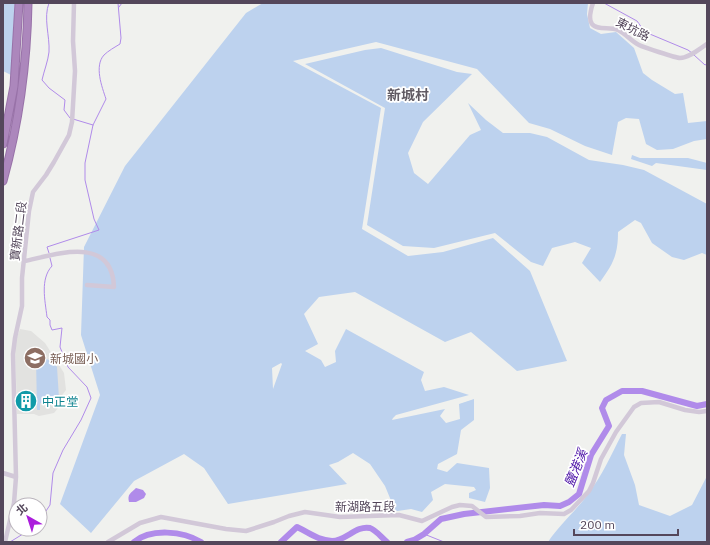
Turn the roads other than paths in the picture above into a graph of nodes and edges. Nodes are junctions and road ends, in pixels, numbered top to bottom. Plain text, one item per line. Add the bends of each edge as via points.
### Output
1 (19, 3) edge
2 (28, 3) edge
3 (74, 3) edge
4 (593, 3) edge
5 (707, 44) edge
6 (3, 144) edge
7 (3, 181) edge
8 (25, 261) junction
9 (87, 285) dead end
10 (707, 411) edge
11 (3, 473) edge
12 (16, 477) junction
13 (5, 542) edge
14 (108, 542) edge

1 - 6 highway via 14,86
2 - 7 highway via 20,103
3 - 8 street, 寶新路二段 via 75,71 72,122 69,135 54,162 33,192
4 - 5 street, 東坑路 via 591,22 594,26 612,27 646,48 678,59
8 - 9 street via 70,251 100,256 106,261 114,277 114,287
8 - 12 street, 寶新路二段 via 22,306 13,354
10 - 14 street, 新湖路五段 via 685,410 659,402 641,403 634,407 601,459 589,491 564,514 540,512 520,516 486,517 478,509 467,505 452,507 422,520 399,515 340,517 305,512 246,531 161,517 140,523
11 - 12 street
12 - 13 street, 寶新路二段 via 14,503

